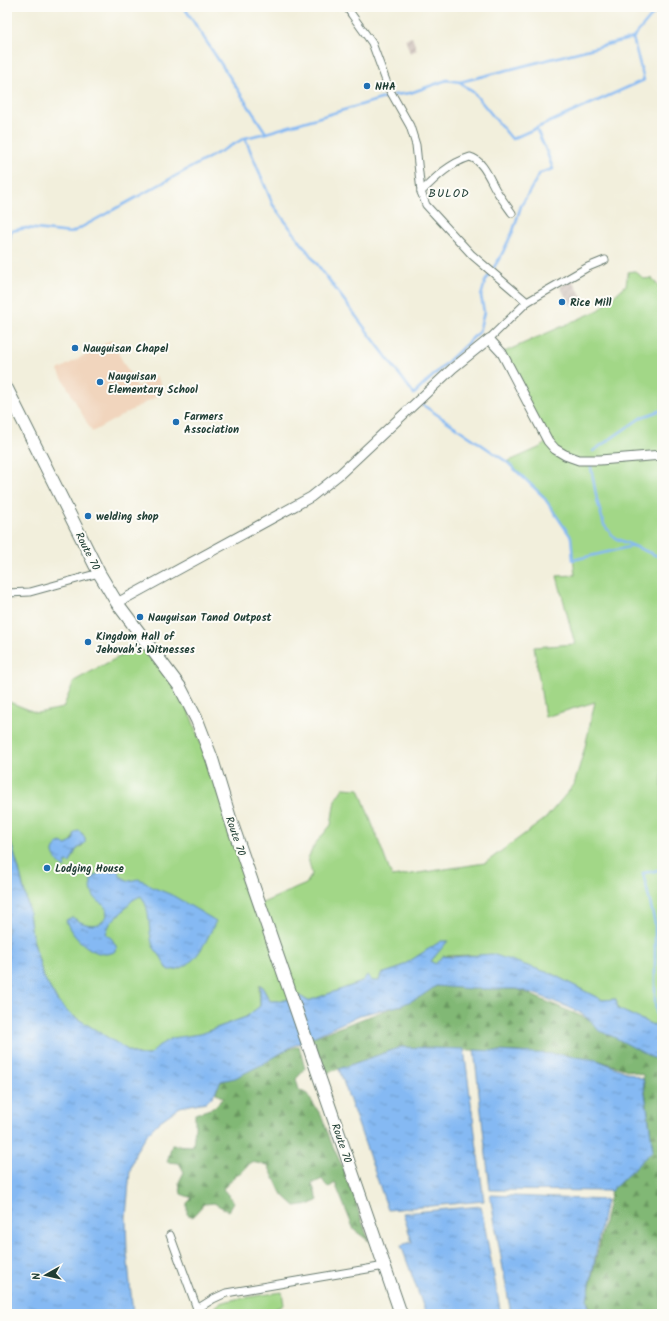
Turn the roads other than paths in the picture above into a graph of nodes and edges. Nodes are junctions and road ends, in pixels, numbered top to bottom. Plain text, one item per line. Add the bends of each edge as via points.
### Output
1 (347, 7) edge
2 (421, 192) junction
3 (512, 213) dead end
4 (605, 260) dead end
5 (527, 302) junction
6 (489, 338) junction
7 (7, 389) edge
8 (662, 455) edge
9 (99, 573) junction
10 (7, 593) edge
11 (117, 603) junction
12 (170, 1235) dead end
13 (385, 1266) junction
14 (198, 1311) edge
15 (401, 1314) edge

1 - 2 street via 372,43 390,89 410,126 416,145
2 - 3 street via 449,166 470,157 476,159
2 - 5 street via 426,205 472,255
4 - 5 street
5 - 6 street
6 - 8 street via 502,353 548,441 555,449 579,460
6 - 11 street via 453,368 340,474 311,497
7 - 9 highway, Route 70
9 - 10 street via 30,592
9 - 11 highway, Route 70
11 - 13 highway, Route 70 via 180,687 197,720
12 - 14 street
13 - 14 street via 226,1293 212,1299
13 - 15 highway, Route 70

